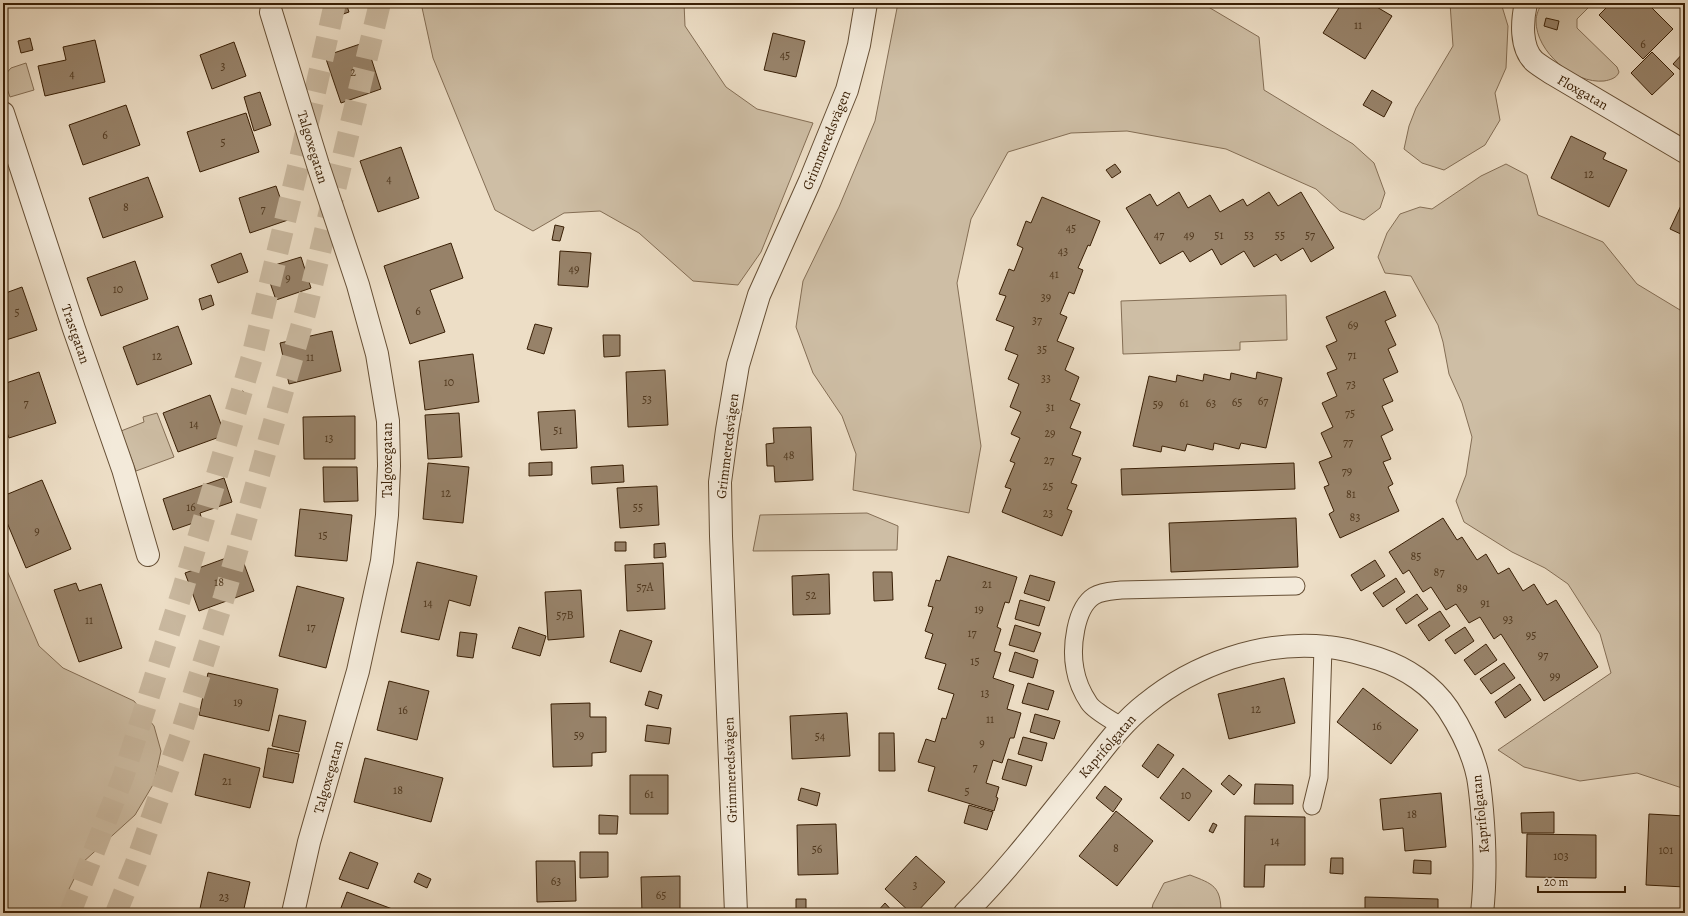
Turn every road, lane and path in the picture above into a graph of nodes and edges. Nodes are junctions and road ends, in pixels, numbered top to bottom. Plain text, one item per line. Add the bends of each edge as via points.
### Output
1 (866, 3) edge
2 (1526, 3) edge
3 (271, 12) dead end
4 (3, 113) edge
5 (1685, 152) edge
6 (148, 555) dead end
7 (1296, 586) dead end
8 (1323, 647) junction
9 (1121, 726) junction
10 (1312, 806) dead end
11 (293, 913) edge
12 (736, 913) edge
13 (965, 913) edge
14 (1482, 913) edge

1 - 12 street, Grimmeredsvägen via 859,46 847,90 754,312 738,365 727,430 720,482 721,536
2 - 5 street, Floxgatan via 1524,37 1533,60
3 - 11 street, Talgoxegatan via 358,285 377,354 388,421 387,515 382,560 358,671 309,842
4 - 6 street, Trastgatan via 123,469
7 - 9 lane via 1121,590 1094,596 1082,608 1076,629 1073,654 1075,670 1090,705
8 - 9 street, Kaprifolgatan via 1268,650 1229,658 1173,685 1146,703
8 - 10 lane via 1319,777
8 - 14 street, Kaprifolgatan via 1394,664 1434,692 1447,708 1463,736 1478,777 1485,843
9 - 13 street, Kaprifolgatan via 1013,860

